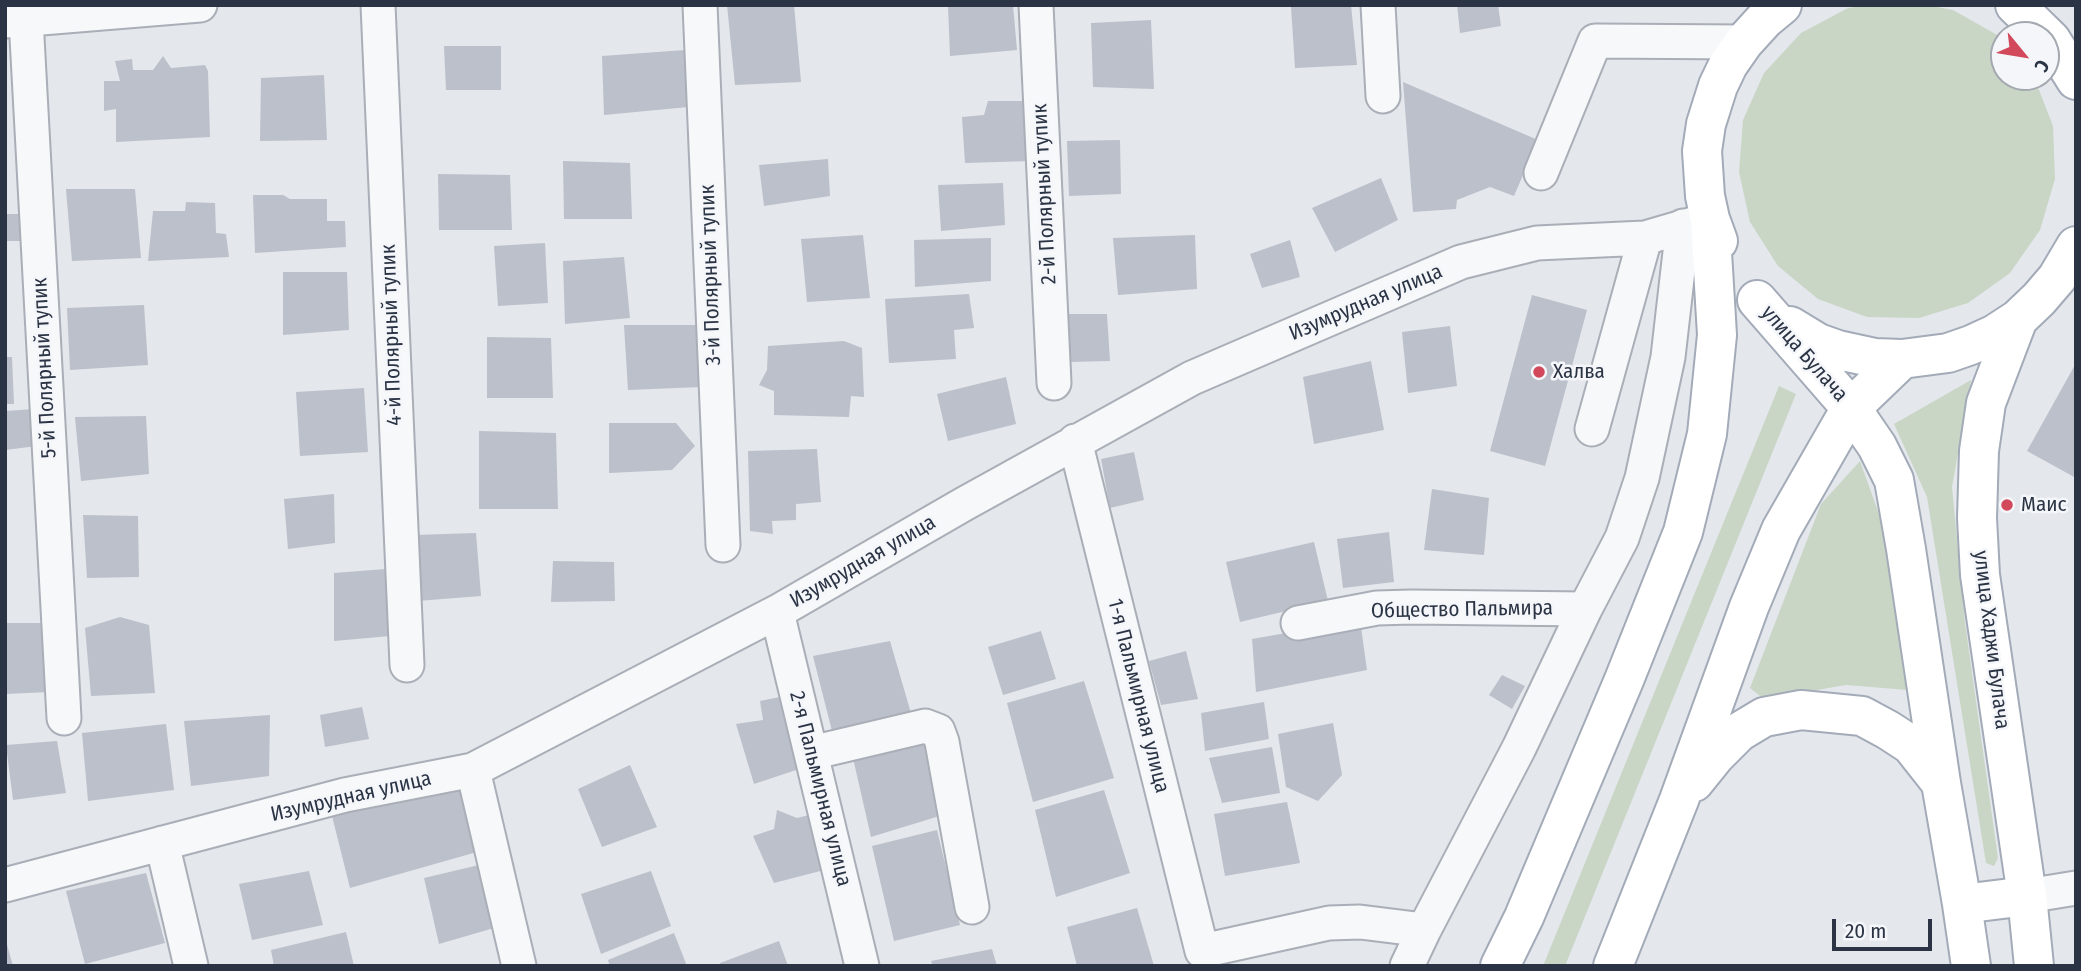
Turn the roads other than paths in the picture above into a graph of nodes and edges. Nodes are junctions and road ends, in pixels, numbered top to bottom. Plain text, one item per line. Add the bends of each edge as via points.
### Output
1 (200, 5) edge
2 (378, 5) edge
3 (700, 5) edge
4 (1036, 5) edge
5 (1378, 5) edge
6 (1782, 5) edge
7 (2015, 5) edge
8 (16, 20) edge
9 (1744, 42) junction
10 (2076, 79) edge
11 (1383, 96) dead end
12 (1541, 173) dead end
13 (1697, 223) junction
14 (1645, 238) junction
15 (2076, 246) edge
16 (1757, 300) junction
17 (2018, 319) junction
18 (1902, 359) junction
19 (1054, 383) dead end
20 (1851, 408) junction
21 (1592, 429) dead end
22 (1075, 441) junction
23 (723, 545) dead end
24 (1585, 610) junction
25 (777, 612) junction
26 (1298, 623) dead end
27 (407, 666) dead end
28 (64, 718) dead end
29 (811, 752) junction
30 (473, 770) junction
31 (1941, 783) junction
32 (1679, 800) junction
33 (162, 844) junction
34 (5, 885) edge
35 (2076, 888) edge
36 (2027, 896) junction
37 (1962, 904) junction
38 (972, 907) dead end
39 (1424, 930) junction
40 (191, 966) edge
41 (519, 966) edge
42 (862, 966) edge
43 (1406, 966) edge
44 (1500, 966) edge
45 (1613, 966) edge
46 (1971, 966) edge
47 (2034, 966) edge

1 - 8 street
2 - 27 street, 4-й Полярный тупик
3 - 23 street, 3-й Полярный тупик
4 - 19 street, 2-й Полярный тупик
5 - 11 street
6 - 9 main road
7 - 10 main road via 2051,40
8 - 28 street, 5-й Полярный тупик
9 - 12 street via 1595,41
9 - 13 main road via 1718,86 1706,124
13 - 14 street, Изумрудная улица
13 - 16 main road
13 - 24 street via 1642,478 1622,538
13 - 44 main road via 1717,335 1707,434 1683,532
14 - 21 street
14 - 22 street, Изумрудная улица via 1537,243 1461,262 1192,377
15 - 17 main road via 2057,278
16 - 18 main road via 1818,343 1875,358
16 - 20 main road, улица Булача
17 - 18 main road via 1972,345
17 - 36 main road, улица Хаджи Булача via 1986,403 1977,518 1980,575
18 - 20 main road
20 - 31 main road via 1894,480
20 - 32 main road via 1781,530
22 - 25 street, Изумрудная улица
22 - 39 street, 1-я Пальмирная улица via 1202,951 1329,923
24 - 26 street, Общество Пальмира via 1377,608
24 - 39 street
25 - 29 street, 2-я Пальмирная улица
25 - 30 street, Изумрудная улица
29 - 38 street via 925,726 938,731
29 - 42 street, 2-я Пальмирная улица
30 - 33 street, Изумрудная улица via 345,795
30 - 41 street
31 - 32 main road via 1911,745 1888,730 1861,716 1801,710 1764,718 1739,732
31 - 37 main road
32 - 45 main road
33 - 34 street, Изумрудная улица
33 - 40 street
35 - 36 street
36 - 37 main road
36 - 47 main road, улица Хаджи Булача
37 - 46 main road
39 - 43 street

